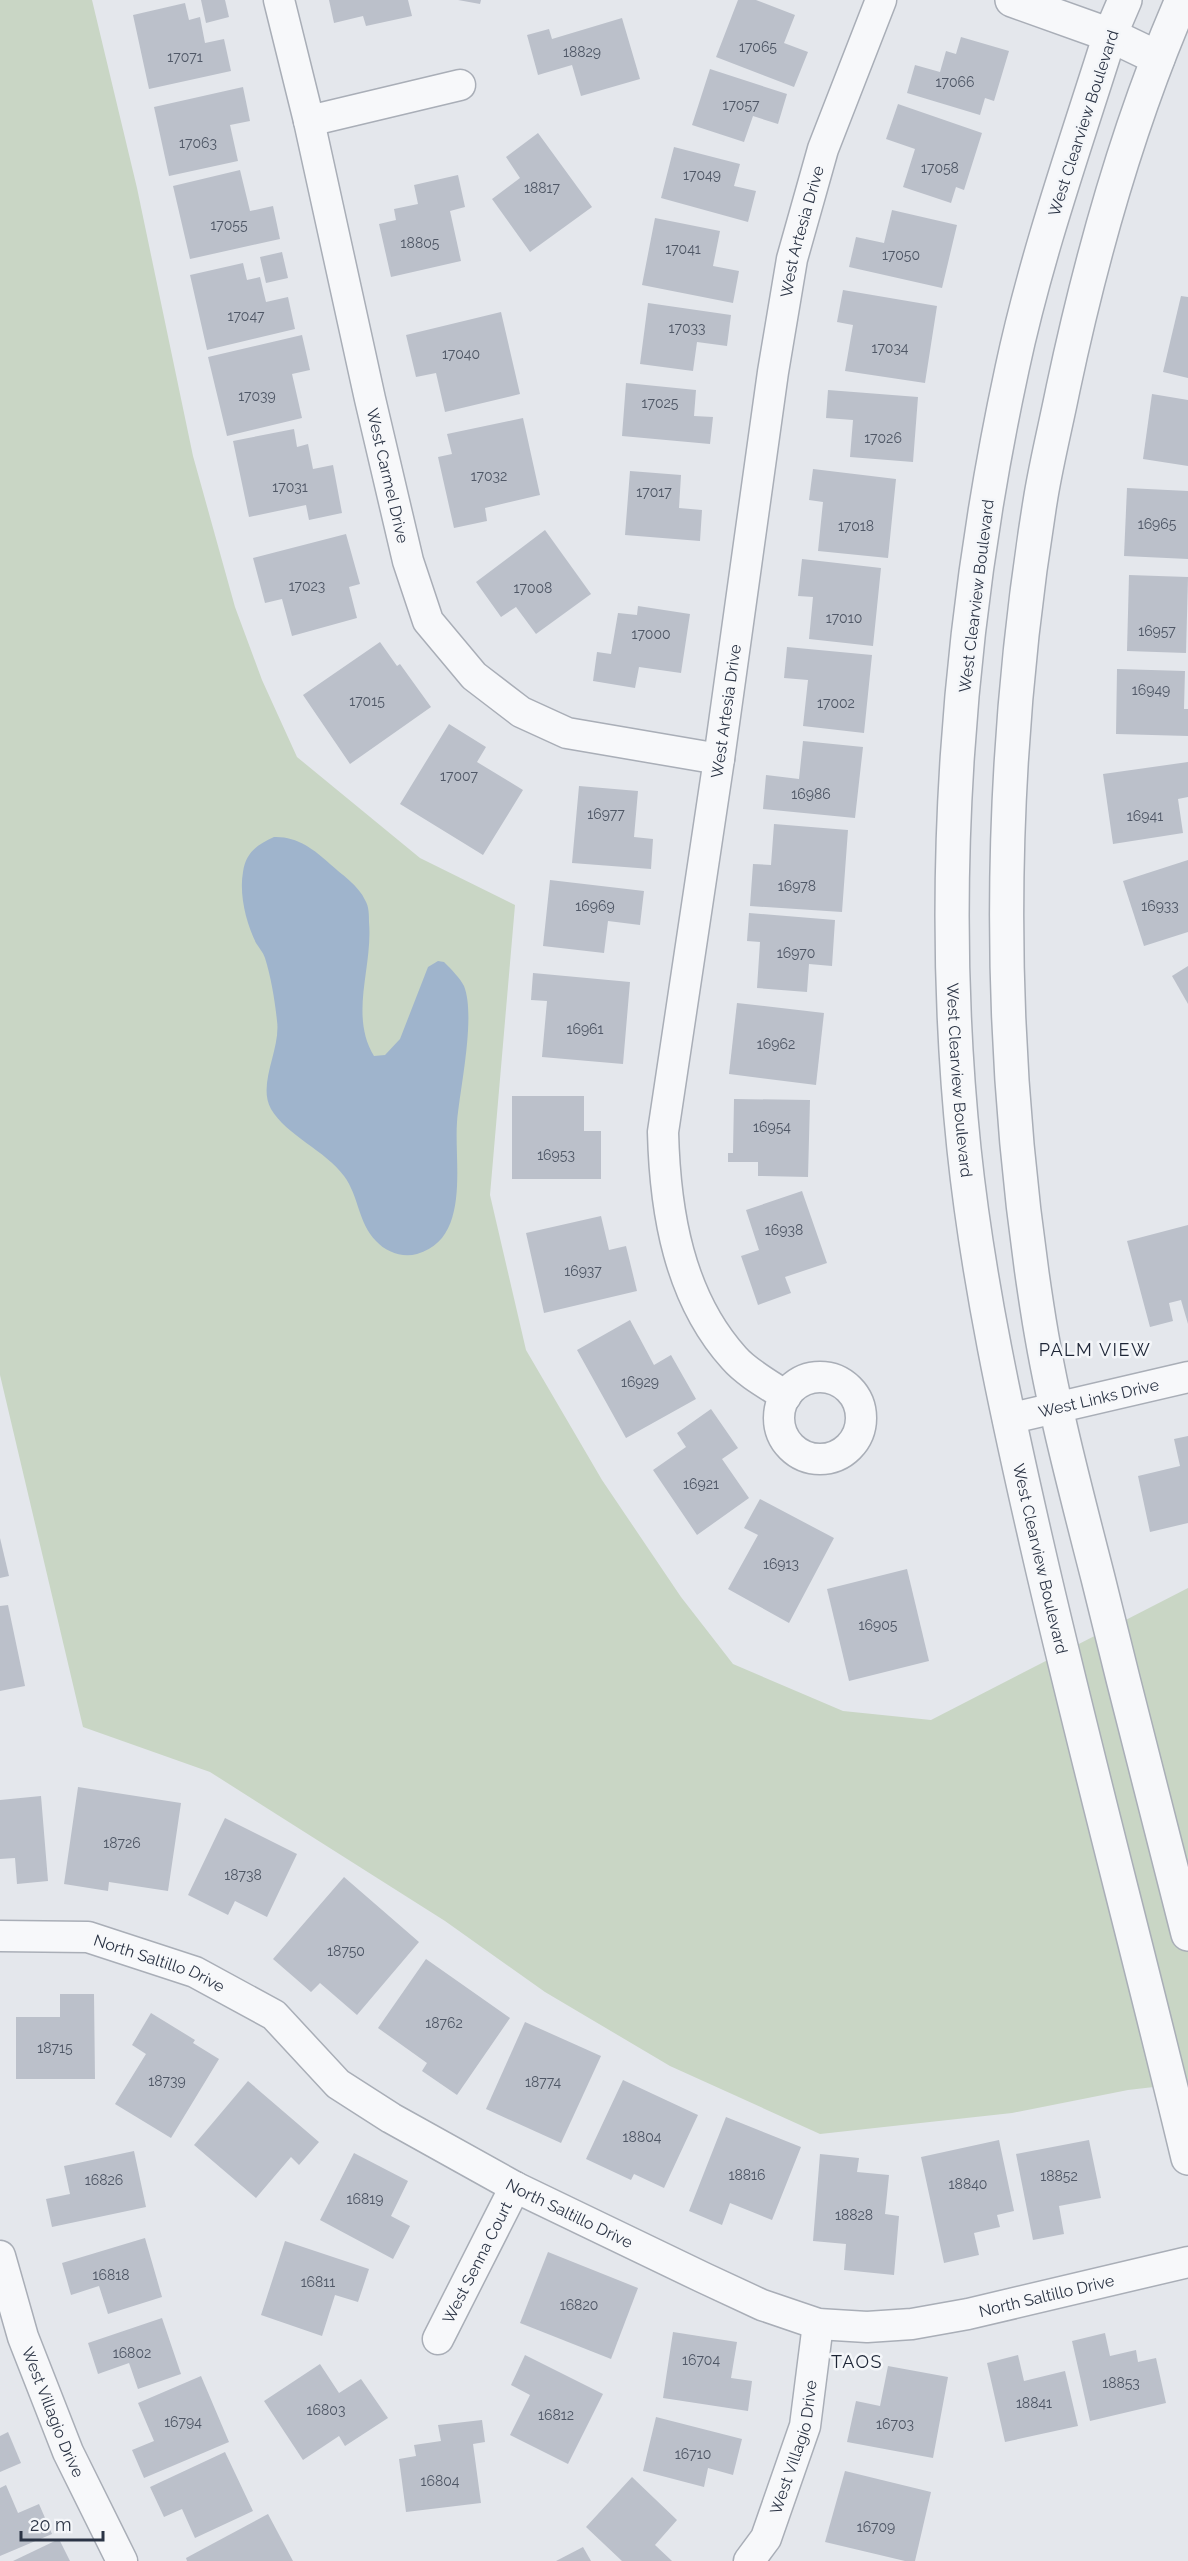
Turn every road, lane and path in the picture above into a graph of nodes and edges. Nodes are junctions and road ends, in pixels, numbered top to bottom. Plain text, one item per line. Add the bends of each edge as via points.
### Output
1 (279, 0) edge
2 (881, 0) edge
3 (1012, 0) edge
4 (1125, 0) edge
5 (1182, 0) edge
6 (1110, 35) junction
7 (1158, 58) junction
8 (460, 85) dead end
9 (309, 121) junction
10 (719, 759) junction
11 (1188, 1377) edge
12 (786, 1396) dead end
13 (1055, 1408) junction
14 (1008, 1419) junction
15 (1188, 1934) edge
16 (0, 1936) edge
17 (1188, 2158) edge
18 (515, 2187) junction
19 (0, 2256) edge
20 (1188, 2262) edge
21 (818, 2324) junction
22 (438, 2339) dead end
23 (122, 2561) edge
24 (749, 2561) edge

1 - 9 street, West Carmel Drive
2 - 10 street, West Artesia Drive via 823,149 792,259
3 - 6 street
4 - 6 street, West Clearview Boulevard
5 - 7 street
6 - 7 street
6 - 14 street, West Clearview Boulevard via 1056,203 1012,368 980,535 957,753 952,878 959,1086 975,1228
7 - 13 street via 1107,211 1074,339 1042,491 1012,736 1006,915 1014,1130 1037,1308
8 - 9 street
9 - 10 street, West Carmel Drive via 408,561 428,621 474,676 521,712 567,734
10 - 12 street, West Artesia Drive via 663,1132 664,1180 672,1230 700,1312 736,1360
11 - 13 street, West Links Drive
13 - 14 street, West Links Drive
13 - 15 street
14 - 17 street, West Clearview Boulevard via 1088,1761
16 - 18 street, North Saltillo Drive via 88,1937 195,1972 274,2015 338,2084
18 - 21 street, North Saltillo Drive via 762,2306
18 - 22 street, West Senna Court
19 - 23 street, West Villagio Drive via 23,2337 68,2452
20 - 21 street, North Saltillo Drive via 912,2324
21 - 24 street, West Villagio Drive via 805,2426 766,2538

